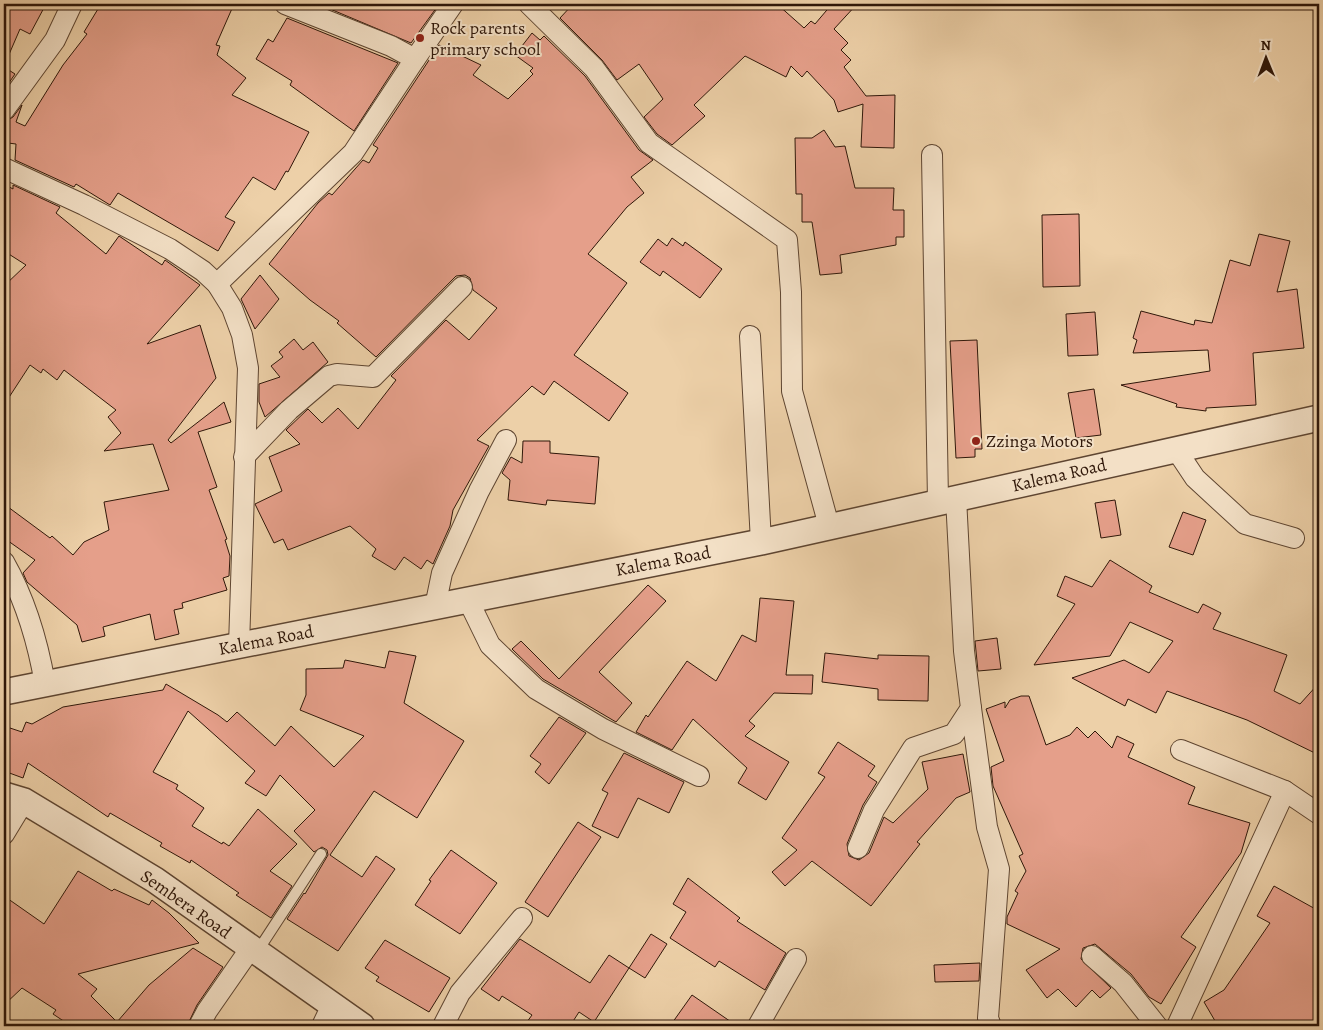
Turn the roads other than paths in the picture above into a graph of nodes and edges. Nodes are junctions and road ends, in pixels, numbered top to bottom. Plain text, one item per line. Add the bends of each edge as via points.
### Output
1 (72, 4) edge
2 (285, 4) edge
3 (453, 4) edge
4 (529, 4) edge
5 (415, 59) junction
6 (4, 110) edge
7 (932, 155) dead end
8 (4, 168) edge
9 (217, 284) junction
10 (462, 287) dead end
11 (750, 336) dead end
12 (1319, 418) edge
13 (506, 440) dead end
14 (1175, 448) junction
15 (244, 457) junction
16 (947, 500) junction
17 (828, 526) junction
18 (1294, 538) dead end
19 (761, 542) junction
20 (4, 562) edge
21 (468, 600) junction
22 (435, 606) junction
23 (239, 646) junction
24 (45, 684) junction
25 (4, 692) edge
26 (971, 708) junction
27 (1181, 750) dead end
28 (699, 776) dead end
29 (1285, 792) junction
30 (14, 798) edge
31 (1319, 814) edge
32 (4, 834) edge
33 (858, 848) dead end
34 (321, 854) dead end
35 (522, 918) dead end
36 (253, 951) junction
37 (1092, 956) dead end
38 (796, 959) dead end
39 (327, 1015) edge
40 (199, 1026) edge
41 (362, 1026) edge
42 (443, 1026) edge
43 (758, 1026) edge
44 (991, 1026) edge
45 (1157, 1026) edge
46 (1177, 1026) edge

1 - 6 street via 55,40
2 - 5 street via 391,46
3 - 5 street
4 - 17 street via 594,68 648,142 786,240 791,292 792,391
5 - 9 street via 353,153
7 - 16 street
8 - 9 street via 170,249
9 - 15 street via 232,308 248,368
10 - 15 street via 377,374 367,378 348,374 329,376 289,410
11 - 19 street
12 - 14 street, Kalema Road
13 - 22 street via 479,490 442,573
14 - 16 street, Kalema Road
14 - 18 street via 1195,478 1245,524
15 - 23 street
16 - 17 street, Kalema Road
16 - 26 street
17 - 19 street, Kalema Road
19 - 21 street, Kalema Road
20 - 24 street via 15,580 41,657
21 - 22 street, Kalema Road
21 - 28 street via 490,645 536,688 603,729
22 - 23 street, Kalema Road
23 - 24 street, Kalema Road
24 - 25 street, Kalema Road
26 - 33 street via 954,734 912,748 874,810
26 - 44 street via 987,827 999,868 988,1018
27 - 29 street
29 - 31 street
29 - 46 street
30 - 32 street
30 - 36 street, Sembera Road via 155,880
34 - 36 lane
35 - 42 street via 460,993
36 - 39 street, Sembera Road
36 - 40 street
37 - 45 street via 1123,983
38 - 43 street
39 - 41 street, Sembera Road

